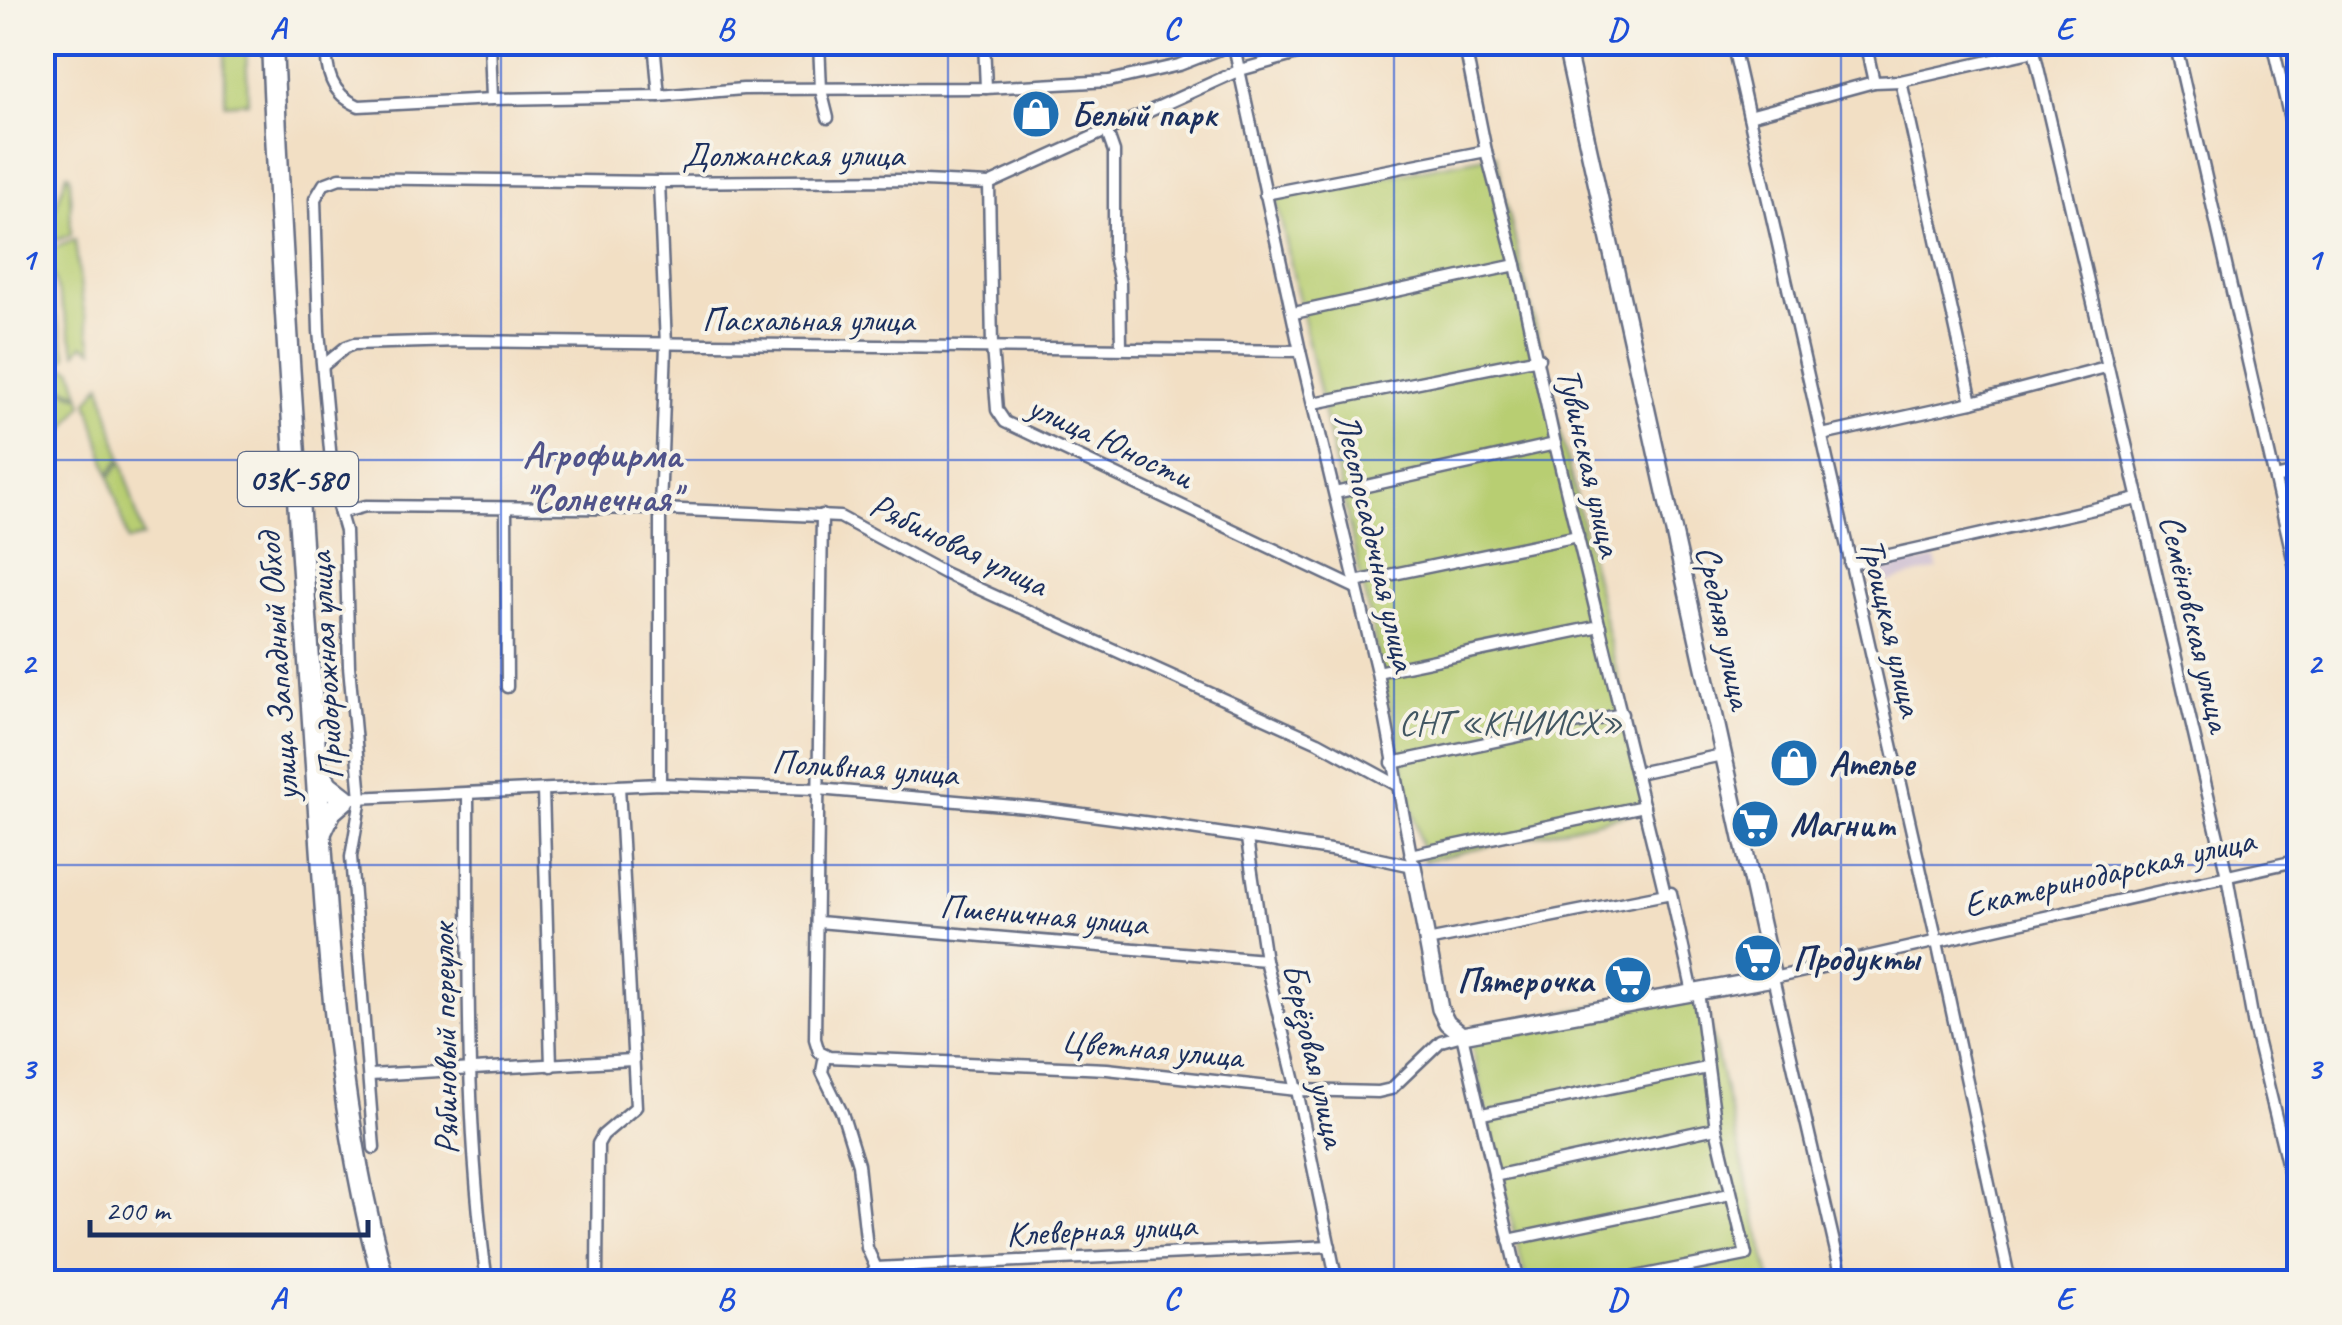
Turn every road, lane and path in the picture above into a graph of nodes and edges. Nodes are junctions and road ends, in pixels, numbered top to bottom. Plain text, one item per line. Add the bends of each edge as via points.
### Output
1 (262, 42) edge
2 (272, 42) edge
3 (326, 42) edge
4 (490, 42) edge
5 (654, 42) edge
6 (819, 42) edge
7 (984, 42) edge
8 (1340, 42) edge
9 (1464, 42) edge
10 (1565, 42) edge
11 (1732, 42) edge
12 (1865, 42) edge
13 (2175, 42) edge
14 (2272, 42) edge
15 (1233, 43) edge
16 (2033, 47) edge
17 (1240, 70) junction
18 (1900, 81) junction
19 (1874, 82) junction
20 (986, 88) junction
21 (821, 90) junction
22 (659, 96) junction
23 (492, 99) junction
24 (1749, 116) junction
25 (828, 118) dead end
26 (1107, 132) junction
27 (1486, 151) junction
28 (2300, 162) edge
29 (659, 182) junction
30 (324, 184) joint
31 (989, 184) junction
32 (1265, 194) junction
33 (1516, 266) junction
34 (1294, 313) junction
35 (666, 345) junction
36 (1121, 346) junction
37 (992, 347) junction
38 (1300, 351) junction
39 (1538, 358) junction
40 (324, 365) junction
41 (2106, 367) junction
42 (1972, 402) junction
43 (1314, 404) junction
44 (1822, 435) junction
45 (1555, 444) junction
46 (2300, 472) edge
47 (2274, 478) junction
48 (1335, 494) junction
49 (2138, 499) junction
50 (506, 509) junction
51 (660, 509) junction
52 (340, 513) junction
53 (822, 515) junction
54 (1578, 536) junction
55 (1850, 564) junction
56 (1355, 585) junction
57 (2300, 589) edge
58 (1600, 626) junction
59 (1376, 672) junction
60 (506, 686) dead end
61 (1622, 714) junction
62 (1722, 755) junction
63 (1392, 763) junction
64 (316, 764) junction
65 (1637, 772) junction
66 (660, 784) junction
67 (1397, 785) junction
68 (619, 786) junction
69 (818, 789) junction
70 (543, 790) junction
71 (468, 793) junction
72 (353, 798) junction
73 (314, 801) junction
74 (1644, 806) junction
75 (322, 837) junction
76 (1247, 839) junction
77 (2300, 860) edge
78 (1412, 861) junction
79 (2227, 876) junction
80 (1668, 893) junction
81 (818, 922) junction
82 (1427, 941) junction
83 (1937, 942) junction
84 (1265, 960) junction
85 (1772, 978) junction
86 (1695, 992) junction
87 (1462, 1034) junction
88 (822, 1054) junction
89 (632, 1060) junction
90 (551, 1066) junction
91 (469, 1068) junction
92 (1707, 1068) junction
93 (370, 1075) junction
94 (1297, 1090) junction
95 (1482, 1114) junction
96 (1716, 1128) junction
97 (374, 1148) dead end
98 (1494, 1176) junction
99 (1730, 1194) junction
100 (2300, 1216) edge
101 (1509, 1240) junction
102 (1330, 1246) junction
103 (876, 1268) junction
104 (372, 1282) edge
105 (384, 1282) edge
106 (487, 1282) edge
107 (597, 1282) edge
108 (866, 1282) edge
109 (1337, 1282) edge
110 (1519, 1282) edge
111 (1610, 1282) edge
112 (1842, 1282) edge
113 (2010, 1282) edge

1 - 73 highway, улица Западный Обход / 03К-580
2 - 64 highway, улица Западный Обход / 03К-580
3 - 23 street, Должанская улица via 328,78 352,104
4 - 23 street
5 - 22 street
6 - 21 street
7 - 20 street
8 - 17 street, Должанская улица
9 - 27 street, Тувинская улица
10 - 62 street, Средняя улица
11 - 24 street, Троицкая улица
12 - 19 street
13 - 47 street
14 - 28 street
15 - 17 street, Лесопосадочная улица
15 - 20 street, Должанская улица via 1179,65 1110,81
16 - 18 street
16 - 41 street, Семёновская улица
17 - 26 street, Должанская улица
17 - 32 street, Лесопосадочная улица
18 - 19 street
18 - 42 street
19 - 24 street
20 - 21 street, Должанская улица
21 - 22 street, Должанская улица
21 - 25 street
22 - 23 street, Должанская улица
24 - 44 street, Троицкая улица
26 - 31 street, Должанская улица
26 - 36 street via 1114,152
27 - 32 street
27 - 33 street, Тувинская улица
29 - 30 street, Должанская улица via 340,178
29 - 31 street, Должанская улица
29 - 35 street
30 - 40 street, Придорожная улица via 315,199
31 - 37 street, улица Юности
32 - 34 street, Лесопосадочная улица
33 - 34 street
33 - 39 street, Тувинская улица
34 - 38 street, Лесопосадочная улица
35 - 37 street, Пасхальная улица
35 - 40 street, Пасхальная улица via 354,344
35 - 51 street
36 - 37 street, Пасхальная улица
36 - 38 street, Пасхальная улица
37 - 56 street, улица Юности via 997,410 1004,422
38 - 43 street, Лесопосадочная улица
39 - 43 street
39 - 45 street, Тувинская улица
40 - 52 street, Придорожная улица
41 - 42 street
41 - 49 street, Семёновская улица
42 - 44 street
43 - 48 street, Лесопосадочная улица
44 - 55 street, Троицкая улица
45 - 48 street
45 - 54 street, Тувинская улица
46 - 47 street
47 - 57 street
48 - 56 street, Лесопосадочная улица
49 - 55 street
49 - 79 street, Семёновская улица
50 - 51 street, Рябиновая улица
50 - 52 street, Рябиновая улица via 366,506
50 - 60 street
51 - 53 street, Рябиновая улица
51 - 66 street
52 - 72 street, Придорожная улица
53 - 67 street, Рябиновая улица via 840,517 944,573 1318,742
53 - 69 street
54 - 56 street
54 - 58 street, Тувинская улица
55 - 83 street, Троицкая улица
56 - 59 street, Лесопосадочная улица
58 - 59 street
58 - 61 street, Тувинская улица
59 - 63 street, Лесопосадочная улица
61 - 63 street
61 - 65 street, Тувинская улица
62 - 65 street
62 - 85 street, Средняя улица
63 - 67 street, Лесопосадочная улица
64 - 72 highway via 327,785
64 - 73 highway, улица Западный Обход / 03К-580
65 - 74 street, Тувинская улица
66 - 68 street, Поливная улица
66 - 69 street, Поливная улица
67 - 78 street, Лесопосадочная улица
68 - 70 street, Поливная улица
68 - 89 street
69 - 76 street, Поливная улица via 1038,808
69 - 81 street
70 - 71 street, Поливная улица
70 - 90 street
71 - 72 street, Поливная улица
71 - 91 street, Рябиновый переулок
72 - 73 street, Поливная улица
72 - 75 highway via 326,818
72 - 93 street, Придорожная улица
73 - 75 highway, улица Западный Обход / 03К-580
73 - 104 highway, улица Западный Обход / 03К-580 via 329,1058
74 - 78 street
74 - 80 street, Тувинская улица
75 - 105 highway, улица Западный Обход / 03К-580 via 339,1056
76 - 78 street, Поливная улица
76 - 84 street, Берёзовая улица
77 - 79 street, Екатеринодарская улица
78 - 82 street, Лесопосадочная улица
79 - 83 street, Екатеринодарская улица
79 - 100 street, Семёновская улица via 2254,1027
80 - 82 street
80 - 86 street, Тувинская улица
81 - 84 street, Пшеничная улица
81 - 88 street via 815,1040
82 - 87 street, Лесопосадочная улица via 1440,1009
83 - 85 street, Екатеринодарская улица
83 - 113 street, Троицкая улица
84 - 94 street, Берёзовая улица
85 - 86 street, Екатеринодарская улица
85 - 112 street, Средняя улица
86 - 87 street, Екатеринодарская улица
86 - 92 street, Тувинская улица
87 - 94 street, Цветная улица via 1441,1041 1391,1088
87 - 95 street, Лесопосадочная улица
88 - 94 street, Цветная улица via 1107,1068
88 - 103 street via 822,1072 858,1164 867,1248
89 - 90 street
89 - 107 street via 636,1107 598,1144
90 - 91 street
91 - 93 street
91 - 106 street, Рябиновый переулок
92 - 95 street
92 - 96 street, Тувинская улица
93 - 97 street, Придорожная улица
94 - 102 street, Берёзовая улица
95 - 98 street, Лесопосадочная улица
96 - 98 street
96 - 99 street, Тувинская улица
98 - 101 street, Лесопосадочная улица
99 - 101 street
99 - 111 street, Тувинская улица via 1746,1255
101 - 110 street, Лесопосадочная улица
102 - 103 street, Клеверная улица
102 - 109 street, Берёзовая улица
103 - 108 street

